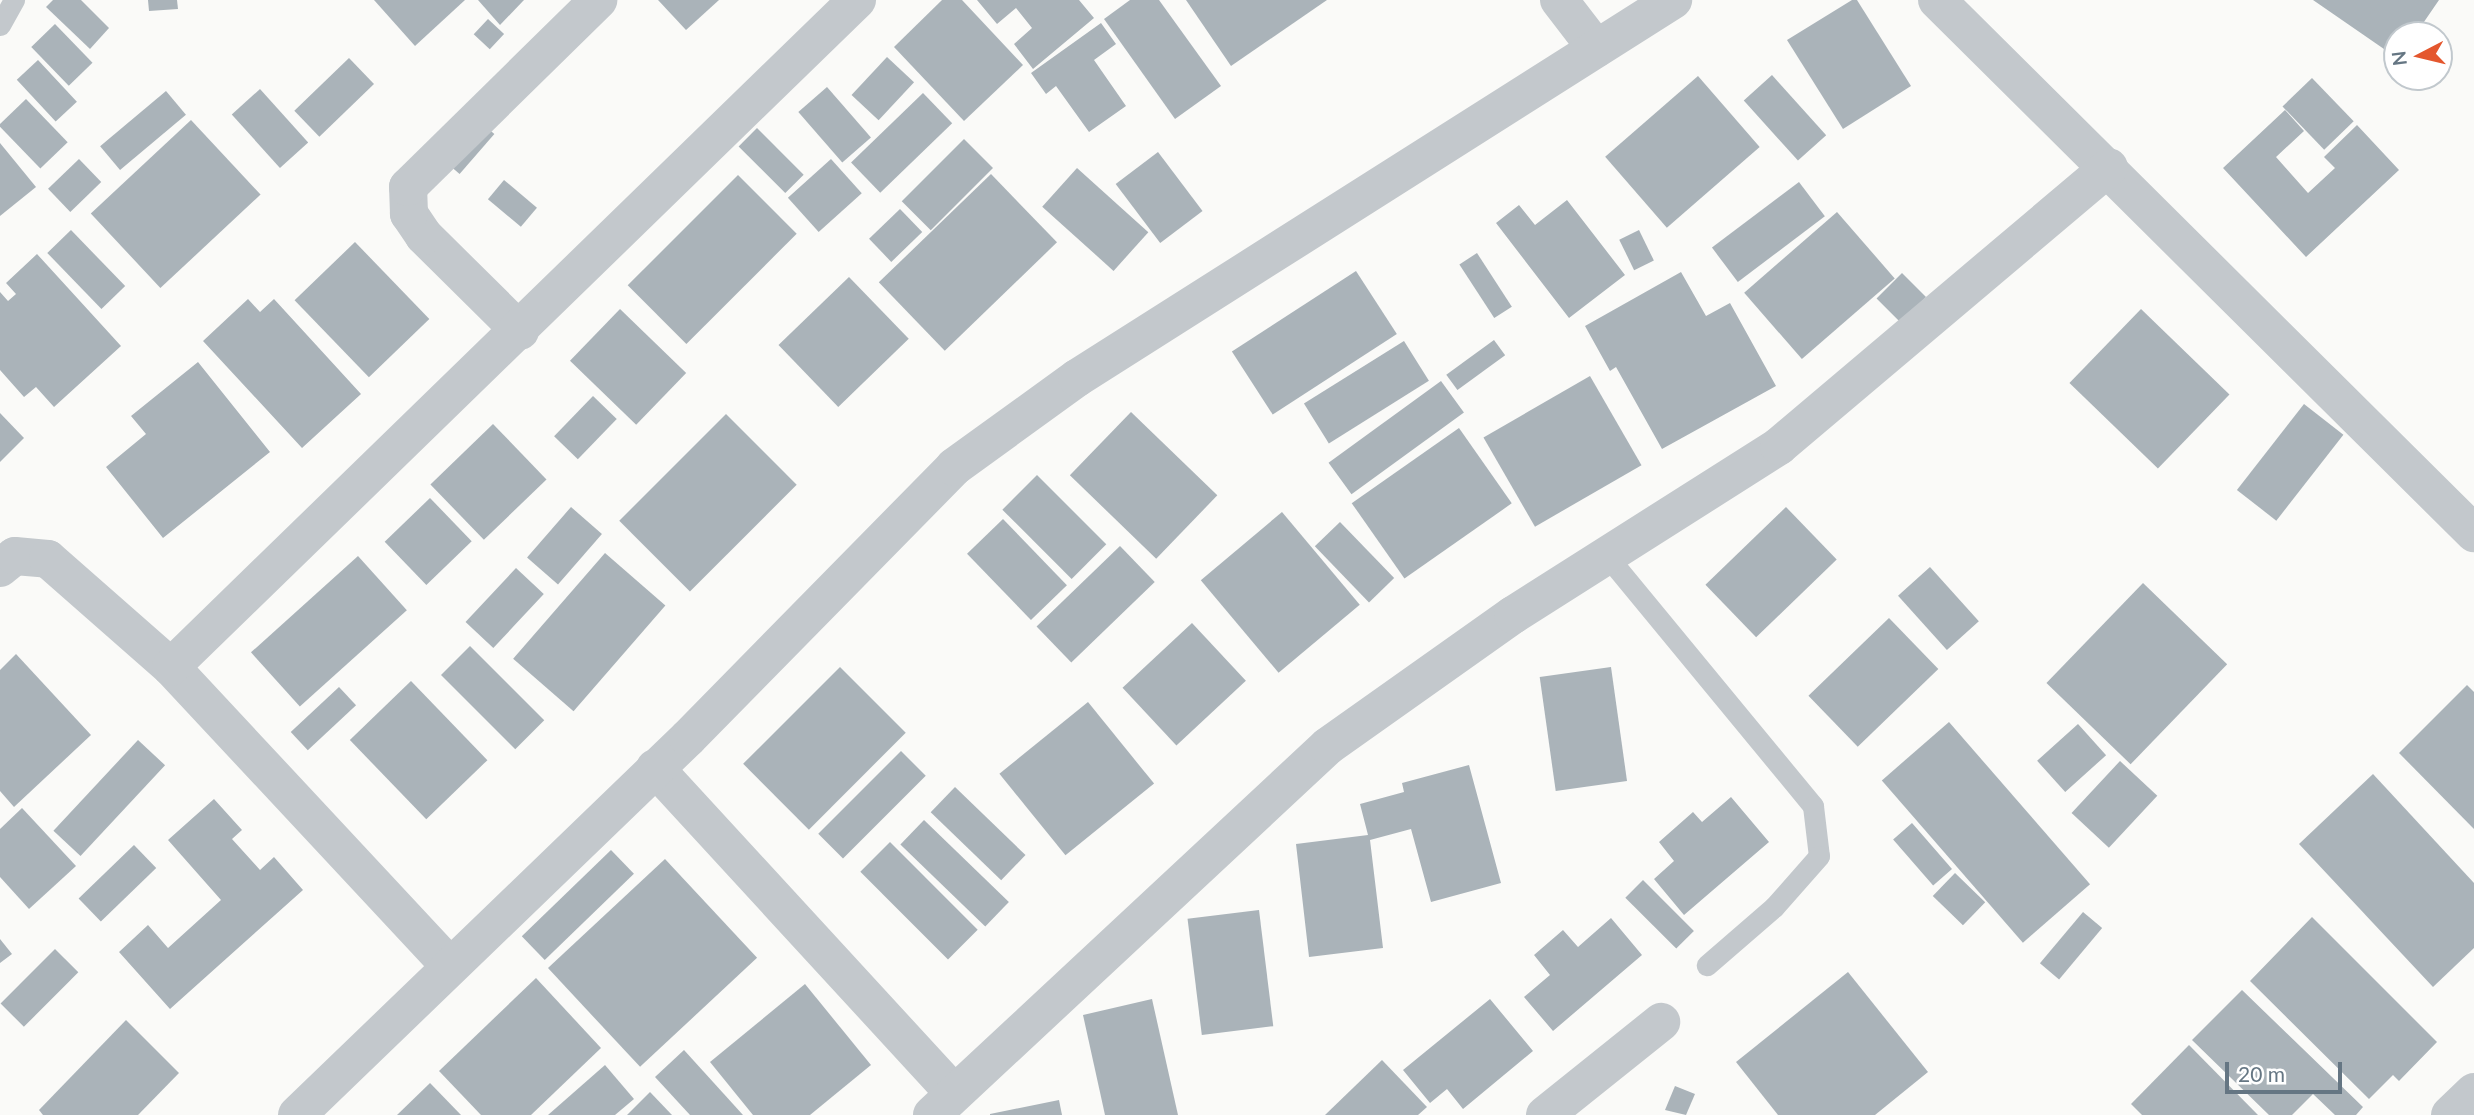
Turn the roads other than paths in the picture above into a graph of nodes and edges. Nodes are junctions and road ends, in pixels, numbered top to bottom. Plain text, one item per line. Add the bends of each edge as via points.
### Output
1 (14, 0) edge
2 (598, 0) edge
3 (1559, 0) edge
4 (1673, 0) edge
5 (1937, 0) edge
6 (851, 2) edge
7 (0, 26) edge
8 (1595, 48) junction
9 (2109, 167) junction
10 (520, 331) junction
11 (2474, 533) edge
12 (1606, 556) junction
13 (0, 568) edge
14 (171, 667) junction
15 (655, 768) junction
16 (1707, 965) dead end
17 (450, 966) junction
18 (1661, 1022) dead end
19 (2474, 1092) edge
20 (942, 1103) edge
21 (297, 1115) edge
22 (1545, 1115) edge
23 (2450, 1115) edge

1 - 7 lane
2 - 10 street via 408,187 409,214 424,236
3 - 8 street
4 - 8 street
5 - 9 street
6 - 10 street
8 - 15 street via 1077,378 954,467
9 - 11 street
9 - 12 street via 1779,446
10 - 14 street
12 - 16 lane via 1813,806 1819,856 1774,907
12 - 20 street via 1328,746
13 - 14 street via 15,556 48,559
14 - 17 street
15 - 17 street
15 - 20 street
17 - 21 street
18 - 22 street
19 - 23 street

